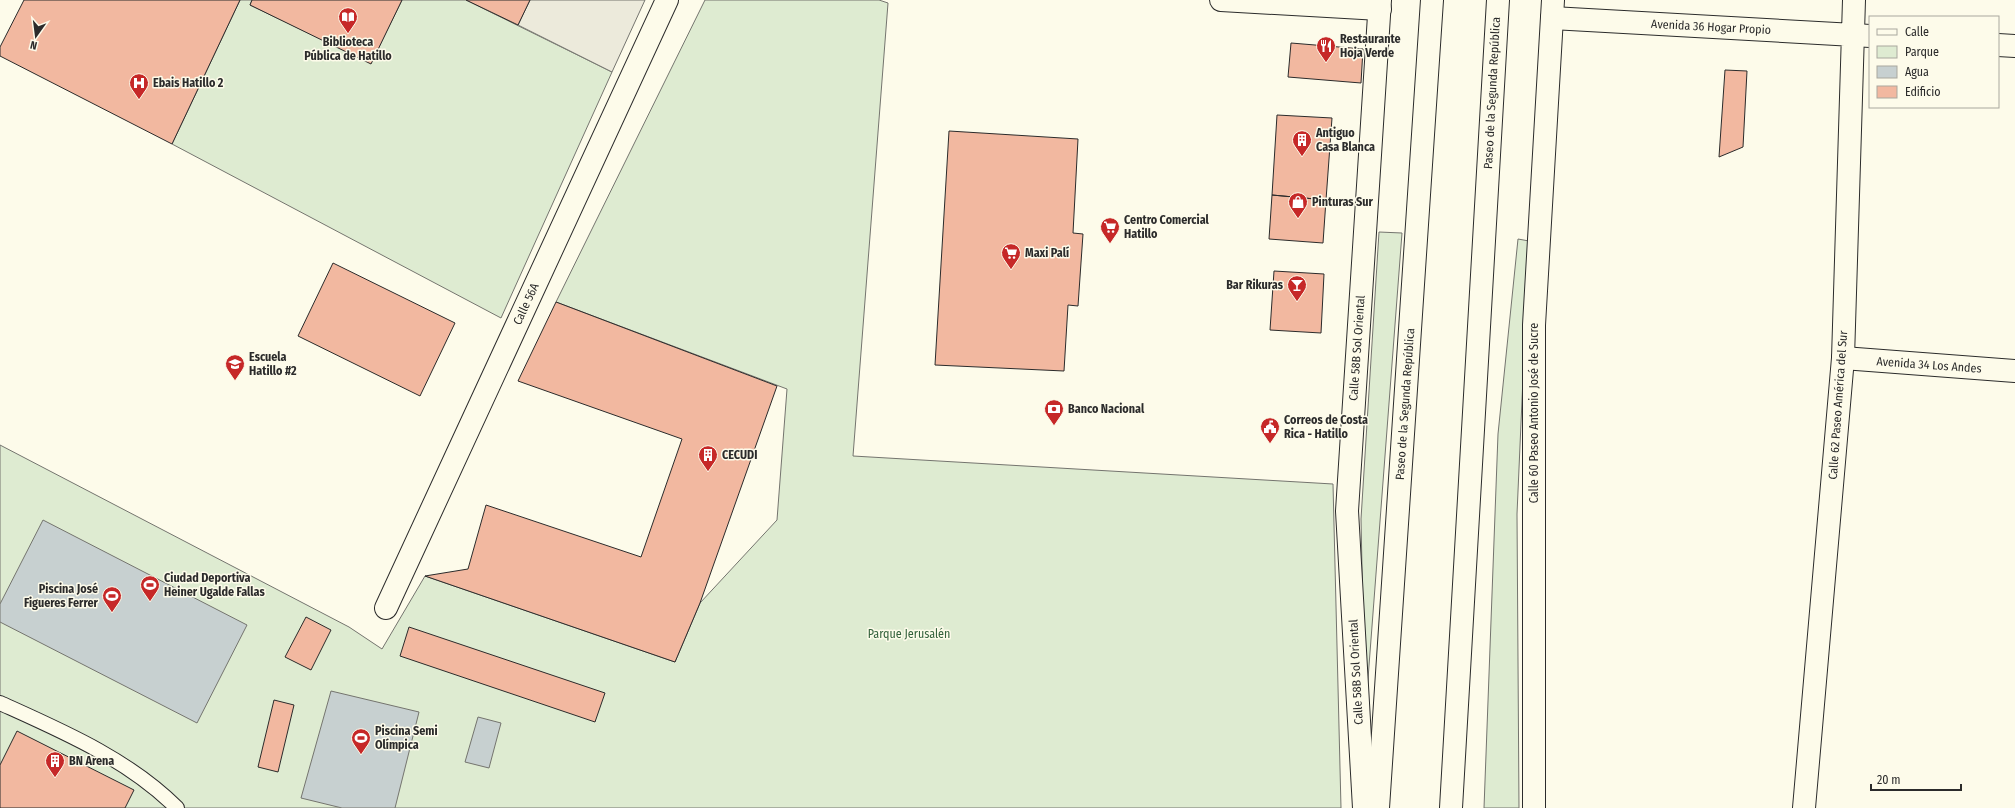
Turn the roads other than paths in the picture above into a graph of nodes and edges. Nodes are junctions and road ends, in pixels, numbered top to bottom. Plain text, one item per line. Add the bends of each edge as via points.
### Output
1 (667, 0) edge
2 (1227, 0) edge
3 (1432, 0) edge
4 (1498, 0) edge
5 (1854, 0) edge
6 (1380, 4) edge
7 (1553, 9) edge
8 (1862, 36) edge
9 (1999, 45) edge
10 (2015, 46) edge
11 (1843, 358) junction
12 (2015, 371) edge
13 (386, 608) dead end
14 (0, 702) edge
15 (176, 808) edge
16 (1364, 808) edge
17 (1378, 808) edge
18 (1451, 808) edge
19 (1534, 808) edge
20 (1804, 808) edge

1 - 13 main road, Calle 56A
2 - 6 main road
3 - 17 main road, Paseo de la Segunda República
4 - 18 main road, Paseo de la Segunda República
5 - 8 main road, Calle 62 Paseo América del Sur
6 - 16 main road, Calle 58B Sol Oriental via 1347,511
7 - 8 main road, Avenida 36 Hogar Propio
7 - 19 main road, Calle 60 Paseo Antonio José de Sucre via 1534,325
8 - 11 main road, Calle 62 Paseo América del Sur
9 - 10 main road
11 - 12 main road, Avenida 34 Los Andes
11 - 20 main road, Calle 62 Paseo América del Sur
14 - 15 lane via 115,759

